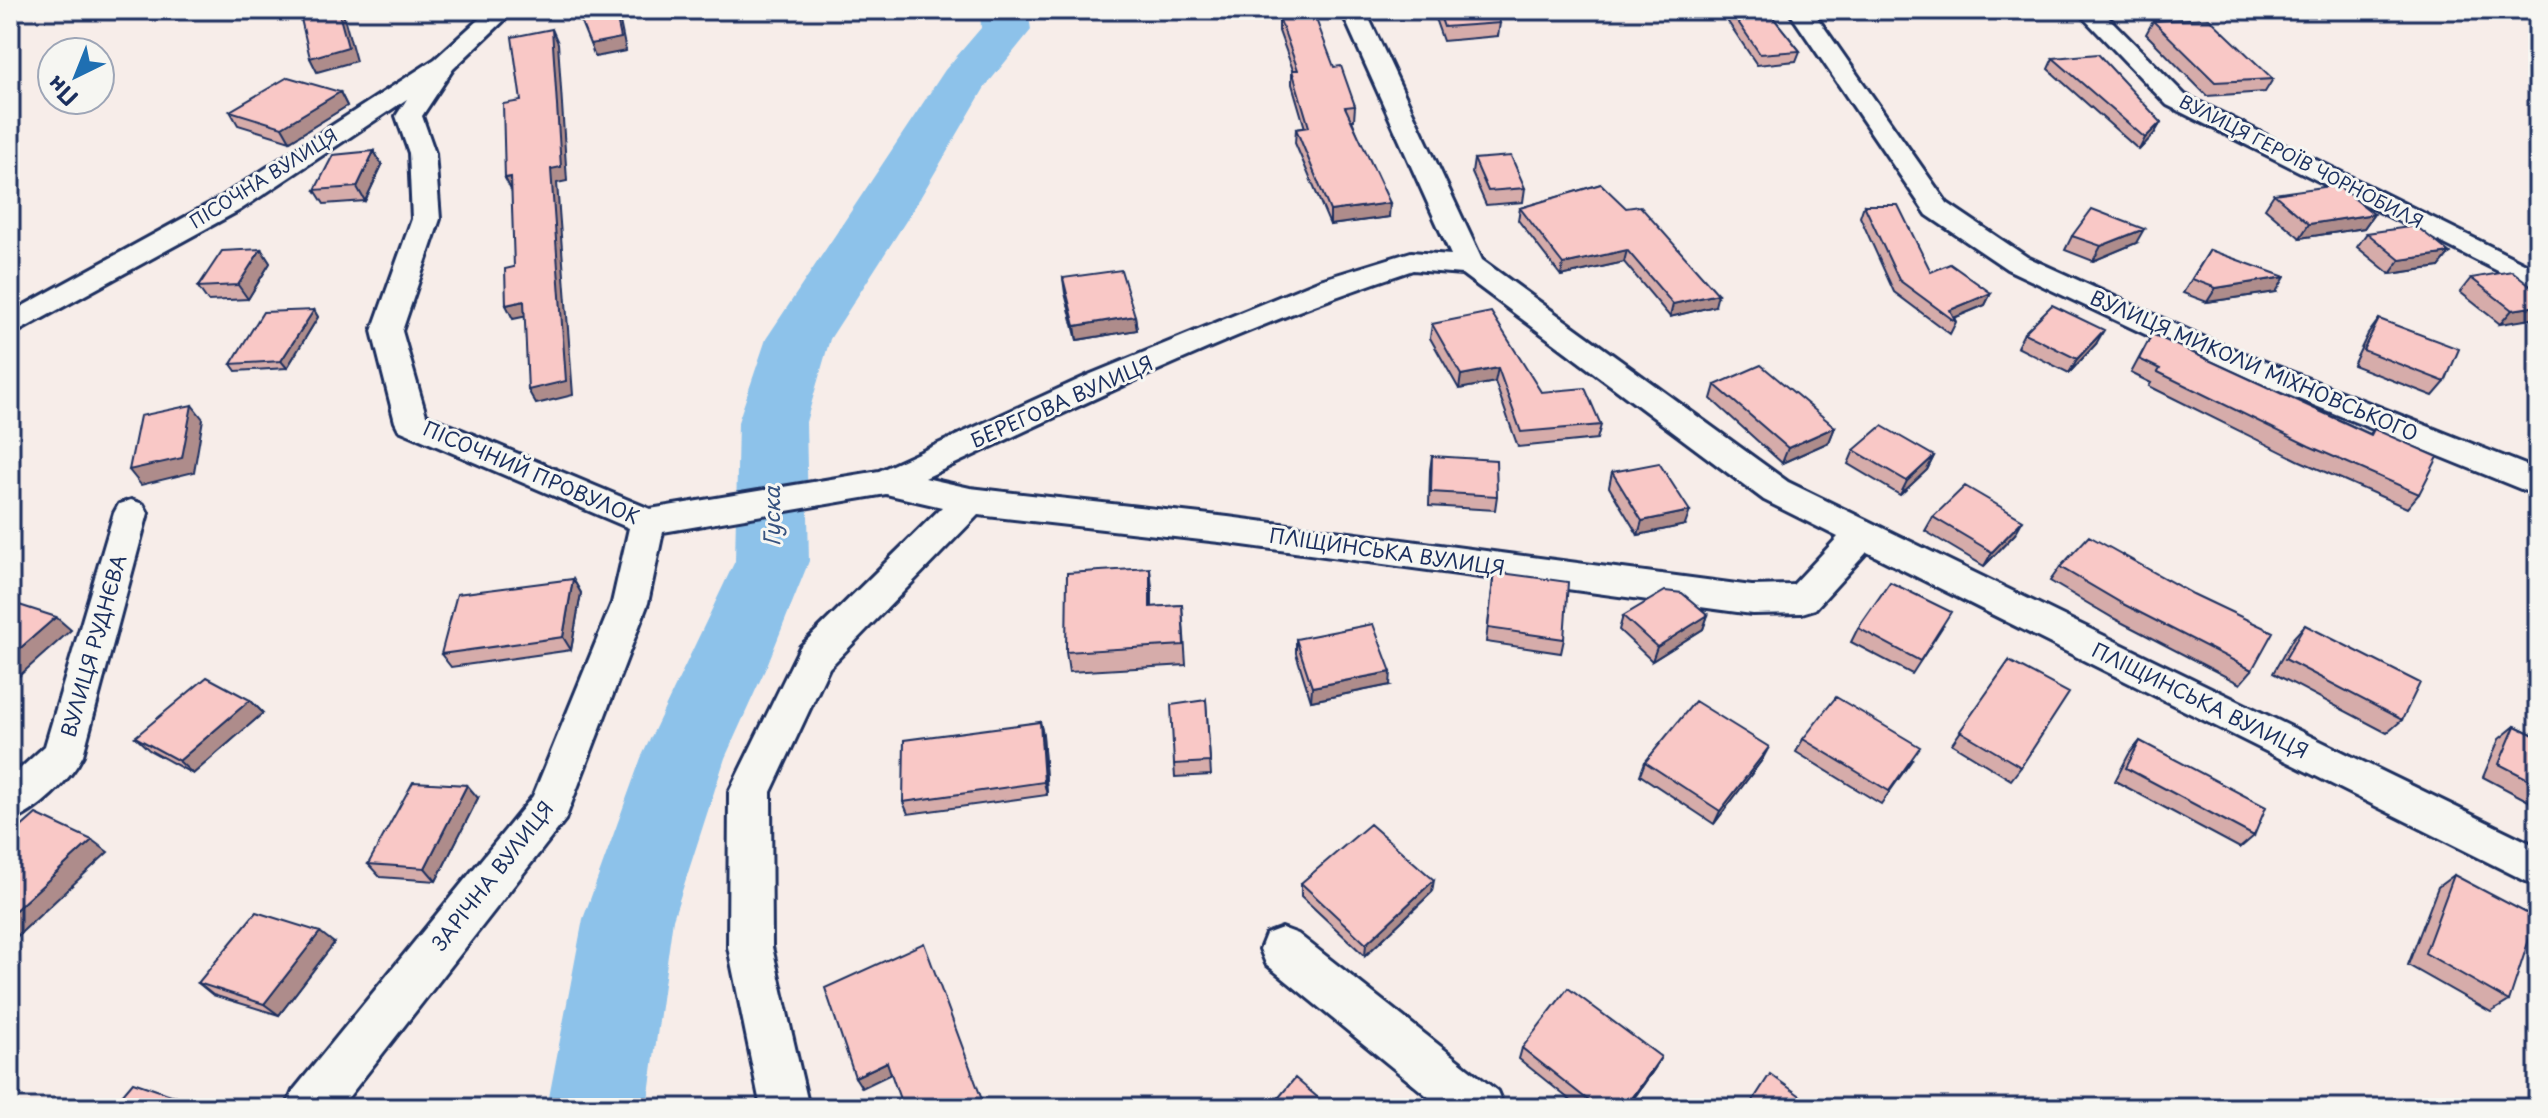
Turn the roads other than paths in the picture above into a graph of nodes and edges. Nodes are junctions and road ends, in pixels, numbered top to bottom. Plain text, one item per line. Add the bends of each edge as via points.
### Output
1 (503, 10) edge
2 (1353, 10) edge
3 (1800, 10) edge
4 (2088, 10) edge
5 (444, 64) junction
6 (1470, 265) junction
7 (2538, 282) edge
8 (10, 326) edge
9 (886, 482) junction
10 (2538, 484) edge
11 (970, 501) junction
12 (131, 513) dead end
13 (648, 522) junction
14 (1862, 534) junction
15 (10, 804) edge
16 (2538, 868) edge
17 (1282, 949) dead end
18 (310, 1108) edge
19 (785, 1108) edge
20 (1480, 1108) edge

1 - 5 street, ПІСОЧНА ВУЛИЦЯ
2 - 6 street, ПЛІЩИНСЬКА ВУЛИЦЯ
3 - 10 street, ВУЛИЦЯ МИКОЛИ МІХНОВСЬКОГО via 1937,209 2017,263 2194,345
4 - 7 street, ВУЛИЦЯ ГЕРОЇВ ЧОРНОБИЛЯ via 2176,100
5 - 8 street, ПІСОЧНА ВУЛИЦЯ via 230,204
5 - 13 street, ПІСОЧНИЙ ПРОВУЛОК via 409,116 422,153 426,219 387,331 411,422
6 - 9 street, БЕРЕГОВА ВУЛИЦЯ via 1411,261 1331,287 1102,382
6 - 14 street, ПЛІЩИНСЬКА ВУЛИЦЯ via 1776,491
9 - 11 street, ПЛІЩИНСЬКА ВУЛИЦЯ
9 - 13 street, БЕРЕГОВА ВУЛИЦЯ
11 - 14 street, ПЛІЩИНСЬКА ВУЛИЦЯ via 1752,600 1802,599
11 - 19 street via 814,658 750,792 750,947
12 - 15 street, ВУЛИЦЯ РУДНЄВА via 63,755
13 - 18 street, ЗАРІЧНА ВУЛИЦЯ via 630,603 550,807
14 - 16 street, ПЛІЩИНСЬКА ВУЛИЦЯ
17 - 20 street

